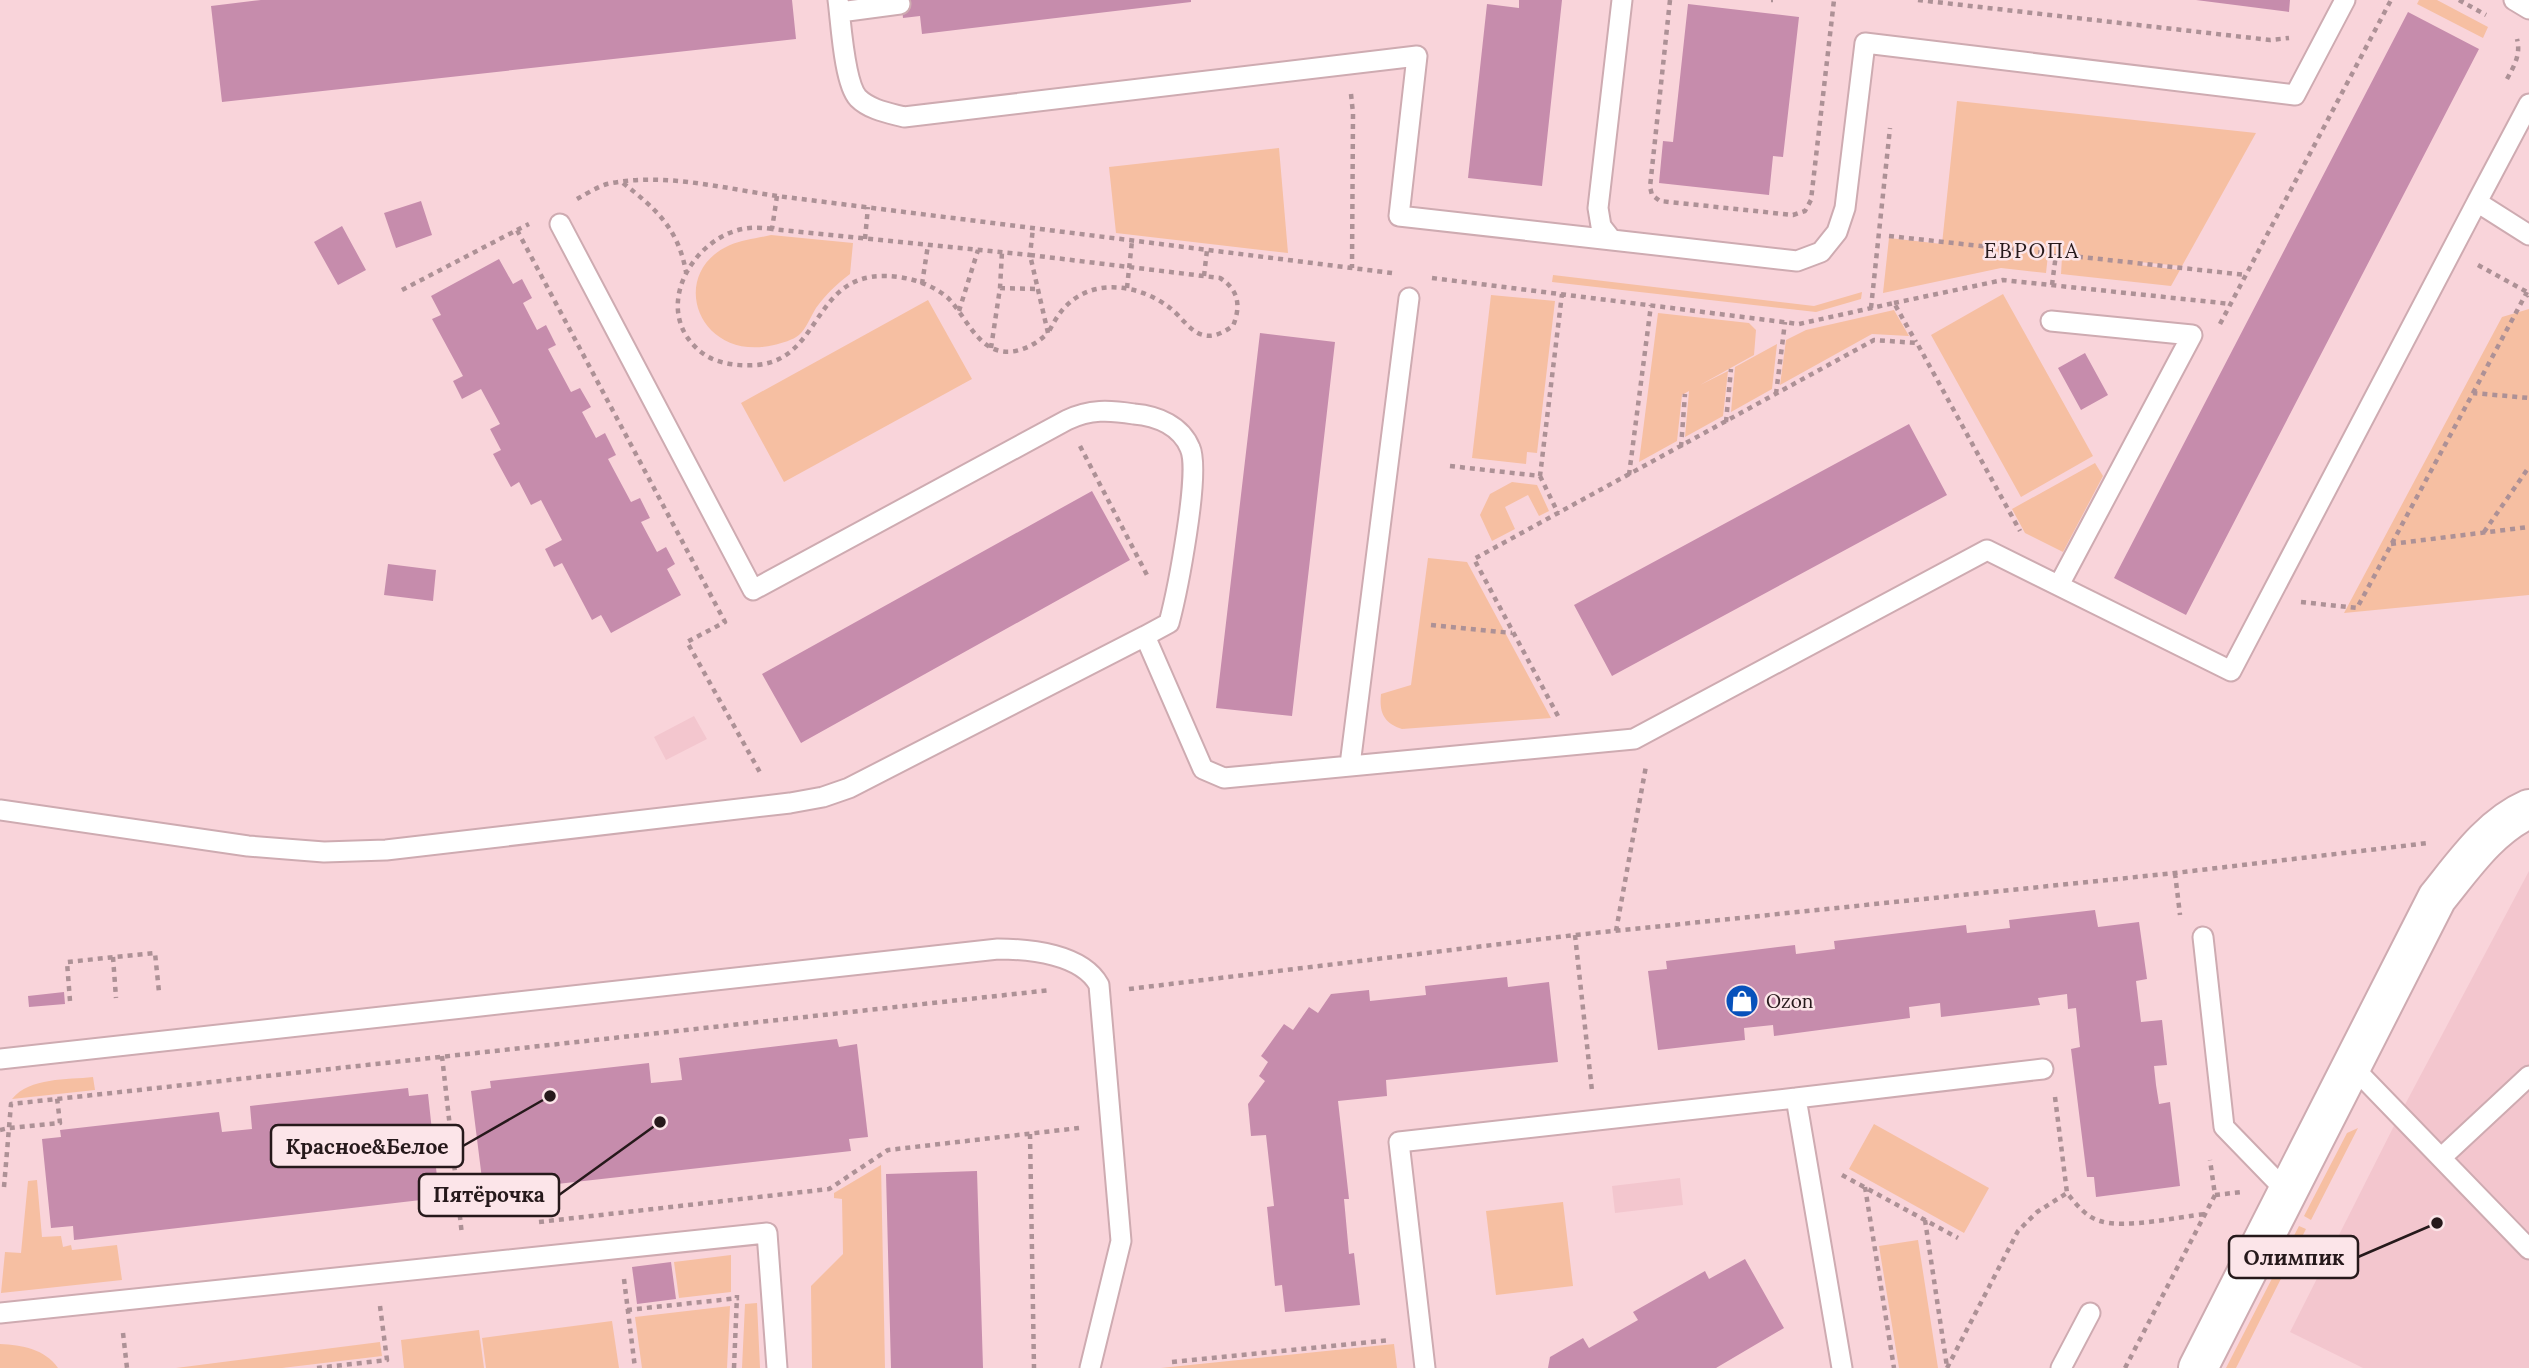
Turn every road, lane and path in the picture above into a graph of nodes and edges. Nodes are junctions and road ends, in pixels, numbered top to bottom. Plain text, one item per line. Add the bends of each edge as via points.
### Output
1 (1622, 0) edge
2 (1670, 0) edge
3 (1834, 0) edge
4 (1918, 0) edge
5 (2345, 0) edge
6 (2391, 0) edge
7 (2459, 0) edge
8 (2514, 0) edge
9 (900, 4) dead end
10 (839, 6) edge
11 (2529, 9) edge
12 (2493, 19) dead end
13 (2299, 30) dead end
14 (1347, 64) junction
15 (2529, 104) edge
16 (1891, 122) dead end
17 (623, 183) junction
18 (777, 196) junction
19 (572, 202) dead end
20 (2477, 202) junction
21 (868, 207) junction
22 (539, 219) dead end
23 (560, 224) dead end
24 (1033, 228) junction
25 (772, 229) junction
26 (517, 230) junction
27 (2529, 235) edge
28 (1889, 236) dead end
29 (865, 239) junction
30 (1612, 240) junction
31 (1132, 241) junction
32 (928, 245) junction
33 (978, 250) junction
34 (1207, 250) junction
35 (1002, 253) junction
36 (2056, 254) junction
37 (1030, 256) junction
38 (1129, 267) junction
39 (1352, 268) junction
40 (686, 272) junction
41 (1394, 273) dead end
42 (2246, 275) junction
43 (1204, 276) junction
44 (1419, 276) dead end
45 (922, 284) junction
46 (2052, 285) dead end
47 (1000, 288) junction
48 (1038, 289) junction
49 (1126, 289) junction
50 (402, 290) dead end
51 (2527, 292) dead end
52 (1562, 294) junction
53 (1409, 298) dead end
54 (1651, 305) junction
55 (1871, 308) junction
56 (959, 311) junction
57 (2051, 321) dead end
58 (1785, 322) junction
59 (2218, 328) dead end
60 (1048, 333) junction
61 (1917, 343) junction
62 (991, 348) junction
63 (1731, 369) dead end
64 (2473, 393) junction
65 (1685, 394) dead end
66 (1775, 394) junction
67 (2529, 398) edge
68 (1067, 420) junction
69 (1726, 422) junction
70 (1681, 447) junction
71 (1450, 466) dead end
72 (2529, 467) edge
73 (1540, 476) junction
74 (1629, 476) junction
75 (1558, 513) junction
76 (2529, 527) edge
77 (2013, 530) dead end
78 (2484, 532) junction
79 (2391, 544) junction
80 (2059, 585) junction
81 (2269, 599) junction
82 (1169, 623) junction
83 (1431, 625) dead end
84 (1513, 633) junction
85 (1145, 636) junction
86 (1561, 722) dead end
87 (1634, 739) junction
88 (1350, 765) junction
89 (773, 776) dead end
90 (2529, 809) edge
91 (0, 810) edge
92 (2478, 848) junction
93 (2175, 873) junction
94 (2182, 927) dead end
95 (1616, 931) junction
96 (1575, 935) junction
97 (2203, 937) dead end
98 (113, 957) junction
99 (1099, 985) junction
100 (159, 992) dead end
101 (116, 998) dead end
102 (70, 1001) dead end
103 (442, 1055) junction
104 (0, 1059) edge
105 (2351, 1065) junction
106 (2043, 1069) dead end
107 (2529, 1076) edge
108 (1592, 1093) dead end
109 (57, 1098) junction
110 (1796, 1098) junction
111 (1111, 1124) junction
112 (9, 1128) junction
113 (0, 1130) edge
114 (1030, 1134) junction
115 (888, 1150) dead end
116 (2210, 1155) dead end
117 (2442, 1157) junction
118 (1834, 1170) dead end
119 (4, 1187) dead end
120 (1865, 1187) junction
121 (2287, 1192) junction
122 (2205, 1214) junction
123 (1924, 1219) junction
124 (739, 1236) junction
125 (1958, 1238) dead end
126 (464, 1246) dead end
127 (621, 1248) junction
128 (2529, 1249) edge
129 (376, 1274) junction
130 (737, 1298) junction
131 (627, 1310) junction
132 (0, 1313) edge
133 (2090, 1313) dead end
134 (1398, 1340) dead end
135 (1172, 1362) dead end
136 (1841, 1363) edge
137 (317, 1368) edge
138 (635, 1368) edge
139 (734, 1368) edge
140 (777, 1368) edge
141 (1034, 1368) edge
142 (1090, 1368) edge
143 (1425, 1368) edge
144 (1822, 1368) edge
145 (1894, 1368) edge
146 (2061, 1368) edge
147 (2125, 1368) edge
148 (2198, 1368) edge

1 - 30 lane via 1598,208 1601,226
2 - 3 path via 1652,195 1660,201 1793,215 1805,211 1811,200
4 - 13 path via 2270,40 2288,38
5 - 30 lane via 2295,96 1865,43 1845,208 1837,232 1821,252 1797,261
6 - 42 path
7 - 12 path
8 - 11 lane
9 - 10 lane
10 - 14 lane via 847,73 857,97 882,112 904,117
14 - 30 lane via 1417,56 1399,216
14 - 39 path via 1353,113
15 - 20 lane
16 - 55 path
17 - 18 path via 680,182
17 - 19 path via 605,185
17 - 40 path via 654,207 672,229
18 - 21 path
18 - 25 path
20 - 27 lane
20 - 81 lane
21 - 24 path
21 - 29 path
22 - 26 path
23 - 68 lane via 752,590
24 - 31 path
24 - 37 path
25 - 29 path
25 - 40 path via 747,228 719,239
26 - 50 path
26 - 89 path via 725,622 687,642 762,776
28 - 36 path
29 - 32 path
31 - 34 path
31 - 38 path
32 - 33 path
32 - 45 path
33 - 35 path
33 - 56 path
34 - 39 path
34 - 43 path
35 - 37 path
35 - 47 path
36 - 42 path
36 - 46 path
37 - 38 path
37 - 48 path
38 - 43 path
38 - 49 path
39 - 41 path
40 - 45 path via 678,302 684,332 713,360 741,366 780,360 793,351 829,300 866,277
42 - 59 path
43 - 49 path via 1229,284 1238,304 1233,326 1213,336 1194,331 1153,297
44 - 52 path
45 - 56 path via 948,298
47 - 48 path
47 - 62 path
48 - 60 path
49 - 60 path via 1105,288 1076,298
51 - 64 path
52 - 54 path
52 - 73 path
53 - 88 lane
54 - 58 path
54 - 74 path
55 - 58 path via 1799,324
55 - 61 path via 1894,303
56 - 62 path
57 - 80 lane via 2192,335
58 - 66 path
60 - 62 path via 1023,350
61 - 66 path via 1874,340
61 - 77 path via 2023,535
63 - 69 path
64 - 67 path
64 - 79 path
65 - 70 path
66 - 69 path
68 - 82 path
68 - 82 lane via 1100,409 1142,415 1181,432 1192,451 1180,583
69 - 70 path
70 - 74 path
71 - 73 path
72 - 78 path
73 - 75 path
74 - 75 path
75 - 84 path via 1474,558
76 - 78 path
78 - 79 path
79 - 81 path via 2357,608
80 - 81 lane via 2231,671
80 - 87 lane via 1987,550
82 - 85 lane
83 - 84 path
84 - 86 path
85 - 88 lane via 1203,769 1224,778
85 - 91 lane via 849,788 790,803 386,850 324,852 247,846
87 - 88 lane
87 - 95 path via 1646,764
90 - 92 street
92 - 93 path via 2437,842
92 - 105 street via 2437,898
93 - 94 path
93 - 95 path
95 - 96 path
96 - 99 path via 1128,989
96 - 108 path
97 - 121 lane via 2224,1126
98 - 100 path via 155,953
98 - 101 path
98 - 102 path via 67,961
99 - 103 path
99 - 104 lane via 1095,976 1065,960 999,949
99 - 111 lane
103 - 109 path
103 - 126 path
105 - 117 lane
105 - 121 street
106 - 110 lane
107 - 117 lane
109 - 112 path via 11,1104
109 - 112 path via 60,1122
110 - 136 lane
110 - 143 lane via 1399,1142
111 - 114 path
111 - 142 lane via 1121,1241
112 - 113 path
112 - 119 path
114 - 115 path
114 - 141 path
116 - 122 path via 2215,1195
117 - 128 lane
118 - 120 path
120 - 123 path
120 - 145 path
121 - 148 street
122 - 123 path via 2115,1224 2098,1221 2067,1193 2018,1231 1947,1368
122 - 147 path
123 - 125 path
124 - 127 lane
124 - 130 path
124 - 140 lane via 767,1233
127 - 129 lane
127 - 131 path
129 - 132 lane
129 - 137 path via 387,1360
130 - 131 path
130 - 139 path
131 - 138 path
133 - 146 lane
134 - 135 path
136 - 144 lane

